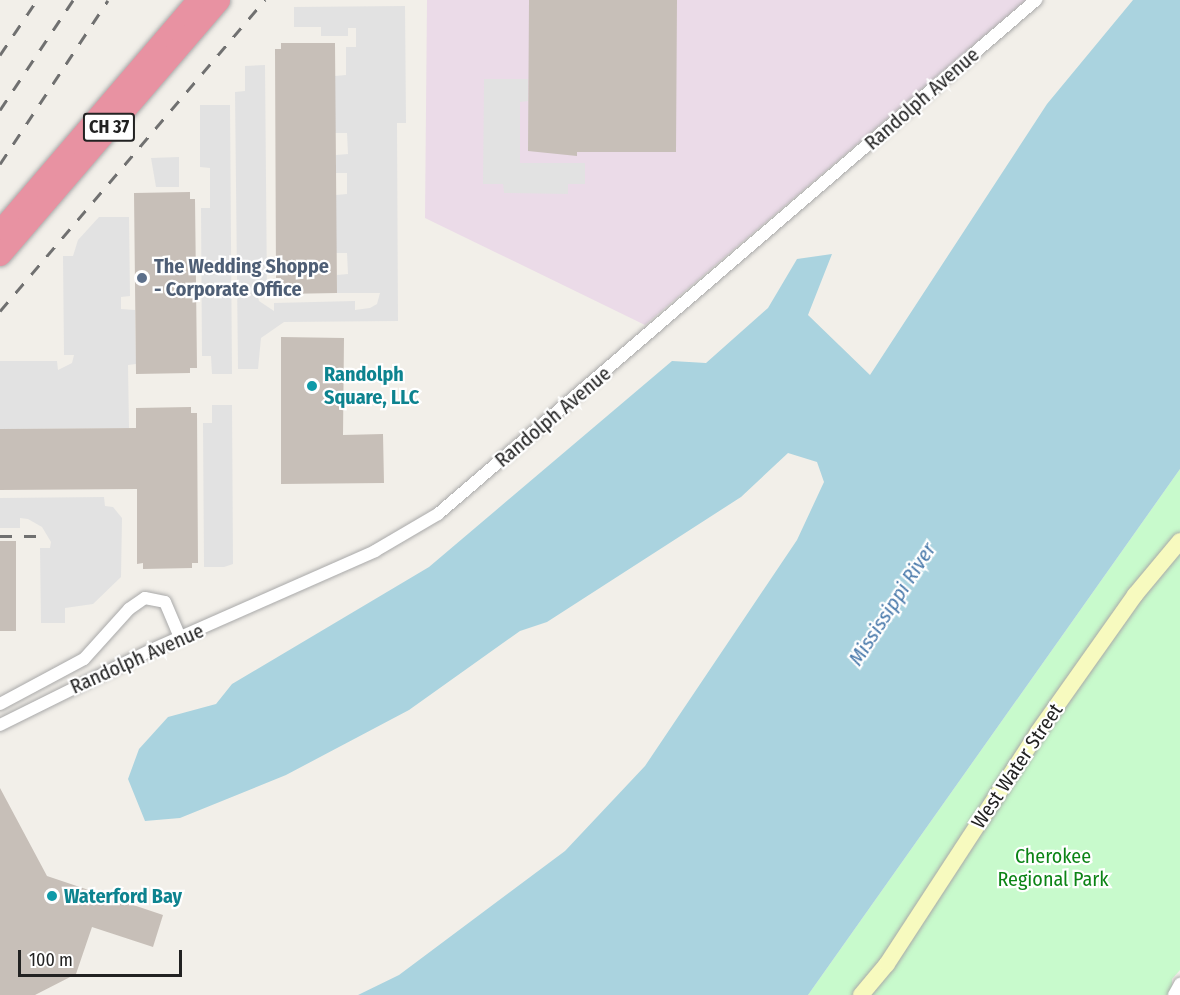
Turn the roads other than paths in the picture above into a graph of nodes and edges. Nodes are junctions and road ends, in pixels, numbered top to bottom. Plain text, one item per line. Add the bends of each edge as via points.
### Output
1 (197, 0) edge
2 (219, 0) edge
3 (1036, 0) edge
4 (0, 230) edge
5 (0, 255) edge
6 (1180, 542) edge
7 (180, 638) junction
8 (0, 704) edge
9 (0, 725) edge
10 (861, 995) edge

1 - 4 highway, CH 37
2 - 5 highway, CH 37
3 - 7 street, Randolph Avenue via 438,514 375,551
6 - 10 street, West Water Street via 1135,595 1038,732 887,964
7 - 8 street via 165,602 145,598 129,609 84,659
7 - 9 street, Randolph Avenue

